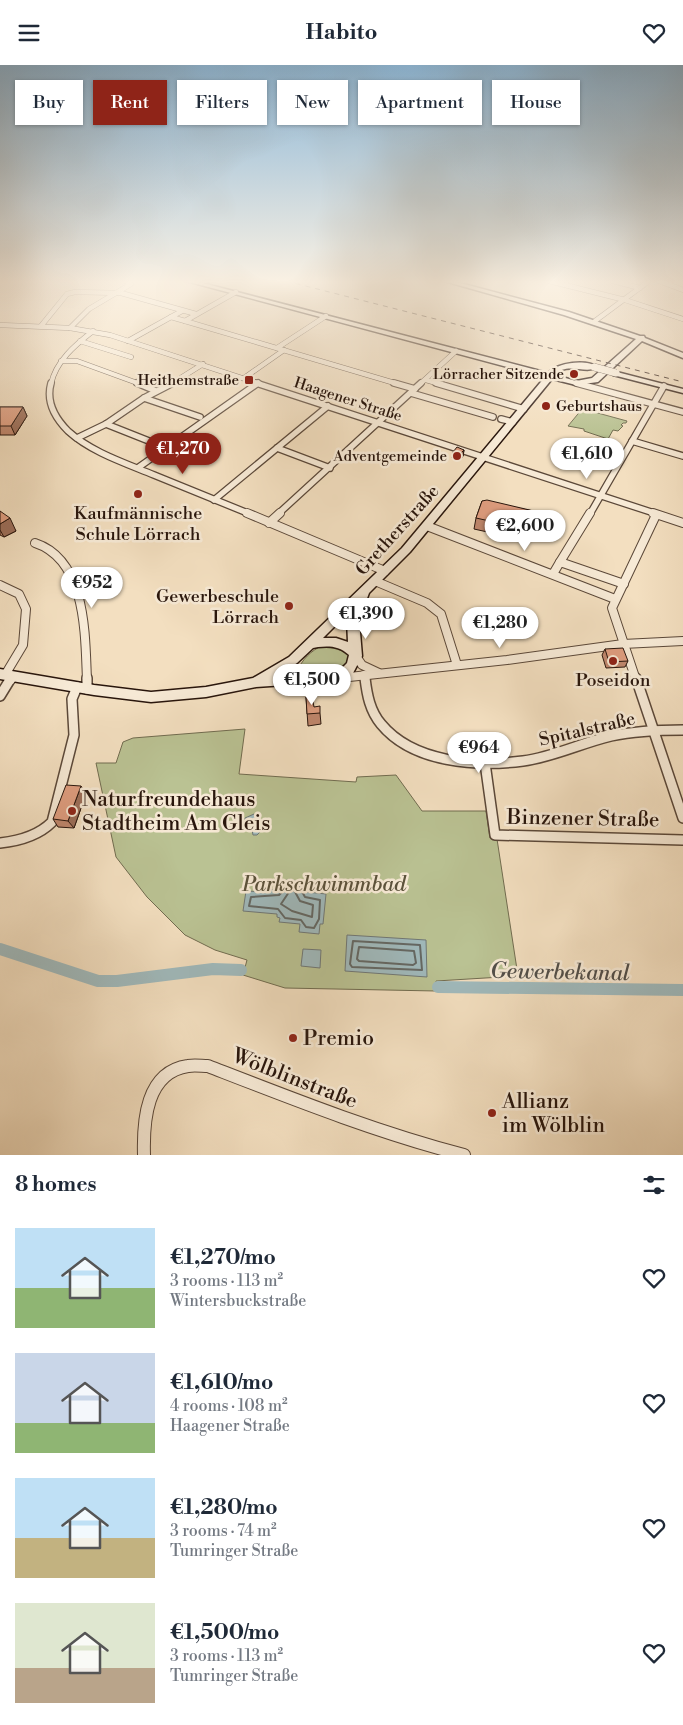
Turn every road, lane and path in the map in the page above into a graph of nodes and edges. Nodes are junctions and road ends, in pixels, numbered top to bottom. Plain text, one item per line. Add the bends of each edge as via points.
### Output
1 (92, 332) edge
2 (96, 332) edge
3 (144, 332) edge
4 (222, 332) edge
5 (302, 332) edge
6 (385, 332) edge
7 (627, 332) edge
8 (642, 337) junction
9 (80, 341) junction
10 (128, 341) junction
11 (277, 348) junction
12 (284, 350) junction
13 (456, 351) junction
14 (131, 357) dead end
15 (683, 357) edge
16 (61, 361) junction
17 (203, 364) junction
18 (550, 377) junction
19 (244, 378) junction
20 (426, 379) junction
21 (258, 383) junction
22 (576, 383) junction
23 (664, 386) junction
24 (156, 391) junction
25 (413, 391) junction
26 (683, 391) edge
27 (144, 398) junction
28 (653, 405) junction
29 (328, 406) junction
30 (524, 409) junction
31 (683, 412) edge
32 (200, 417) dead end
33 (493, 417) dead end
34 (501, 419) dead end
35 (380, 423) junction
36 (513, 423) junction
37 (106, 425) junction
38 (77, 438) junction
39 (632, 441) junction
40 (159, 445) dead end
41 (278, 448) junction
42 (683, 456) edge
43 (484, 457) junction
44 (138, 467) junction
45 (330, 468) junction
46 (601, 496) junction
47 (214, 499) junction
48 (656, 515) junction
49 (269, 523) junction
50 (683, 523) edge
51 (427, 526) junction
52 (35, 543) dead end
53 (560, 562) junction
54 (385, 571) junction
55 (553, 574) junction
56 (375, 581) junction
57 (624, 584) junction
58 (0, 585) edge
59 (366, 591) junction
60 (615, 599) junction
61 (683, 641) edge
62 (311, 644) junction
63 (623, 644) junction
64 (356, 656) junction
65 (293, 661) junction
66 (457, 665) junction
67 (379, 673) junction
68 (6, 675) edge
69 (364, 675) junction
70 (340, 678) junction
71 (291, 679) junction
72 (256, 682) junction
73 (82, 688) junction
74 (0, 696) edge
75 (683, 730) edge
76 (652, 731) junction
77 (485, 763) junction
78 (683, 818) edge
79 (683, 840) edge
80 (0, 843) edge
81 (144, 1155) edge
82 (464, 1155) edge

1 - 9 street
2 - 10 street, Haagener Straße
3 - 10 street
4 - 11 street
5 - 11 street
6 - 13 main road
7 - 8 main road
8 - 15 main road
8 - 22 main road via 595,380
9 - 14 street
9 - 16 street
10 - 17 street, Haagener Straße
11 - 12 street
12 - 19 street
12 - 25 street
13 - 18 main road
13 - 20 street
16 - 24 street via 77,361
16 - 38 street via 50,383 49,400 65,429
17 - 19 street, Haagener Straße
17 - 24 street
18 - 22 main road
18 - 23 main road, bridge via 556,369 576,365
18 - 30 main road, Gretherstraße
19 - 21 street, Haagener Straße
20 - 25 street
20 - 30 street
21 - 29 street, Haagener Straße
21 - 44 street
22 - 28 street
23 - 26 main road
23 - 28 street
24 - 27 street
25 - 33 street
25 - 35 street
27 - 32 street
27 - 37 street
28 - 31 street
28 - 39 street
29 - 35 street, Haagener Straße
29 - 41 street
30 - 36 main road, Gretherstraße
34 - 36 street
35 - 43 street, Haagener Straße
35 - 45 street
36 - 43 main road, Gretherstraße
37 - 38 street
37 - 40 street
38 - 44 street
39 - 42 street
39 - 46 street
41 - 45 street
41 - 47 street
43 - 46 street, Haagener Straße
43 - 51 main road, Gretherstraße
44 - 47 street
45 - 49 street
46 - 48 street, Haagener Straße
46 - 53 street
47 - 49 street
48 - 50 street, Haagener Straße
48 - 57 street
49 - 54 street
51 - 54 main road, Gretherstraße
51 - 55 street
52 - 73 street via 48,549 68,571 80,596
53 - 55 street
53 - 57 street
54 - 56 main road, Gretherstraße
55 - 60 street
56 - 59 main road, Gretherstraße
56 - 66 street via 427,603 441,614
57 - 60 street
58 - 68 street via 19,594 26,609 23,645
59 - 62 main road, Gretherstraße
59 - 64 main road, Gretherstraße via 354,619
60 - 63 street via 612,613
61 - 63 street
62 - 64 main road via 342,643
62 - 65 main road, Gretherstraße
63 - 66 street
63 - 76 street
64 - 67 street via 362,665
64 - 70 main road via 352,667
65 - 71 main road
65 - 72 main road, Gretherstraße
66 - 67 street
67 - 69 street
68 - 73 main road
68 - 74 street
69 - 70 street
69 - 77 street, Spitalstraße via 375,716 403,744 456,761
70 - 71 main road
71 - 72 main road
72 - 73 main road via 170,696 134,696
73 - 80 street via 72,699 74,735 52,822 38,834
75 - 76 street, Spitalstraße
76 - 77 street, Spitalstraße via 622,734 524,761
76 - 78 street
77 - 79 street, Binzener Straße via 495,835
81 - 82 street, Wölblinstraße via 143,1123 146,1106 156,1085 178,1069 196,1064 335,1116

